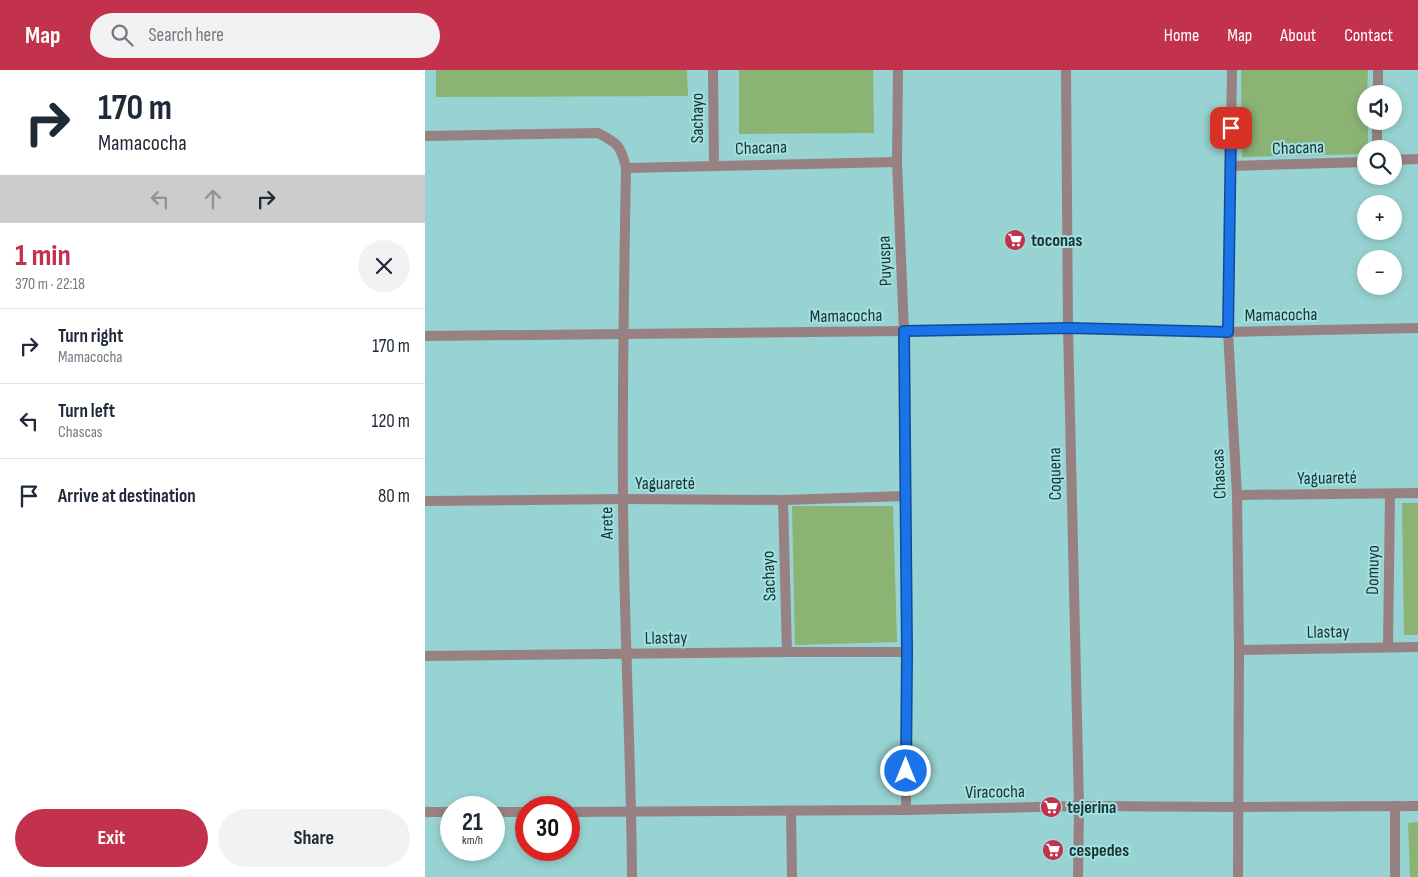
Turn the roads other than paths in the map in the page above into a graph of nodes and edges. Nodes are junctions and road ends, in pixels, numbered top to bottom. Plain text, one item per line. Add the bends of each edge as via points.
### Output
1 (713, 70) edge
2 (898, 70) edge
3 (1066, 70) edge
4 (1232, 70) edge
5 (1378, 70) edge
6 (1378, 85) edge
7 (425, 136) edge
8 (1402, 160) edge
9 (1418, 160) edge
10 (897, 162) junction
11 (1357, 162) edge
12 (714, 166) junction
13 (1231, 166) junction
14 (626, 168) junction
15 (1069, 328) junction
16 (1418, 328) edge
17 (904, 331) junction
18 (1228, 332) junction
19 (624, 334) junction
20 (425, 336) edge
21 (1418, 493) edge
22 (1390, 494) junction
23 (1237, 495) junction
24 (905, 496) junction
25 (623, 499) junction
26 (783, 500) junction
27 (425, 501) edge
28 (1388, 647) junction
29 (1418, 647) edge
30 (1239, 650) junction
31 (787, 652) junction
32 (907, 652) junction
33 (626, 654) junction
34 (425, 656) edge
35 (1079, 806) junction
36 (1395, 806) junction
37 (1418, 806) edge
38 (1239, 808) junction
39 (906, 810) junction
40 (791, 811) junction
41 (425, 812) edge
42 (440, 812) edge
43 (580, 812) edge
44 (632, 812) junction
45 (632, 877) edge
46 (792, 877) edge
47 (1078, 877) edge
48 (1238, 877) edge
49 (1395, 877) edge

1 - 12 street, Sachayo
2 - 10 street, Puyuspa
3 - 15 street, Coquena
4 - 13 street, Chascas
5 - 6 street
7 - 14 street via 599,132 614,141 622,152
8 - 9 street
10 - 12 street, Chacana
10 - 17 street, Puyuspa
11 - 13 street, Chacana
12 - 14 street, Chacana
13 - 18 street, Chascas
14 - 19 street, Arete
15 - 17 street, Mamacocha
15 - 18 street, Mamacocha
15 - 35 street, Coquena
16 - 18 street, Mamacocha
17 - 19 street, Mamacocha
17 - 24 street, Puyuspa
18 - 23 street, Chascas
19 - 20 street, Mamacocha
19 - 25 street, Arete
21 - 22 street, Yaguareté
22 - 23 street, Yaguareté
22 - 28 street, Domuyo
23 - 30 street, Chascas
24 - 26 street, Yaguareté
24 - 32 street, Puyuspa
25 - 26 street, Yaguareté
25 - 27 street, Yaguareté
25 - 33 street, Arete
26 - 31 street, Sachayo
28 - 29 street, Llastay
28 - 30 street, Llastay
30 - 38 street, Chascas
31 - 32 street, Llastay
31 - 33 street, Llastay
32 - 39 street, Puyuspa
33 - 34 street, Llastay
33 - 44 street, Arete
35 - 38 street, Viracocha
35 - 39 street, Viracocha
35 - 47 street, Coquena
36 - 37 street, Viracocha
36 - 38 street, Viracocha
36 - 49 street
38 - 48 street, Chascas
39 - 40 street, Viracocha
40 - 44 street, Viracocha
40 - 46 street
41 - 42 street
43 - 44 street, Viracocha
44 - 45 street, Arete

